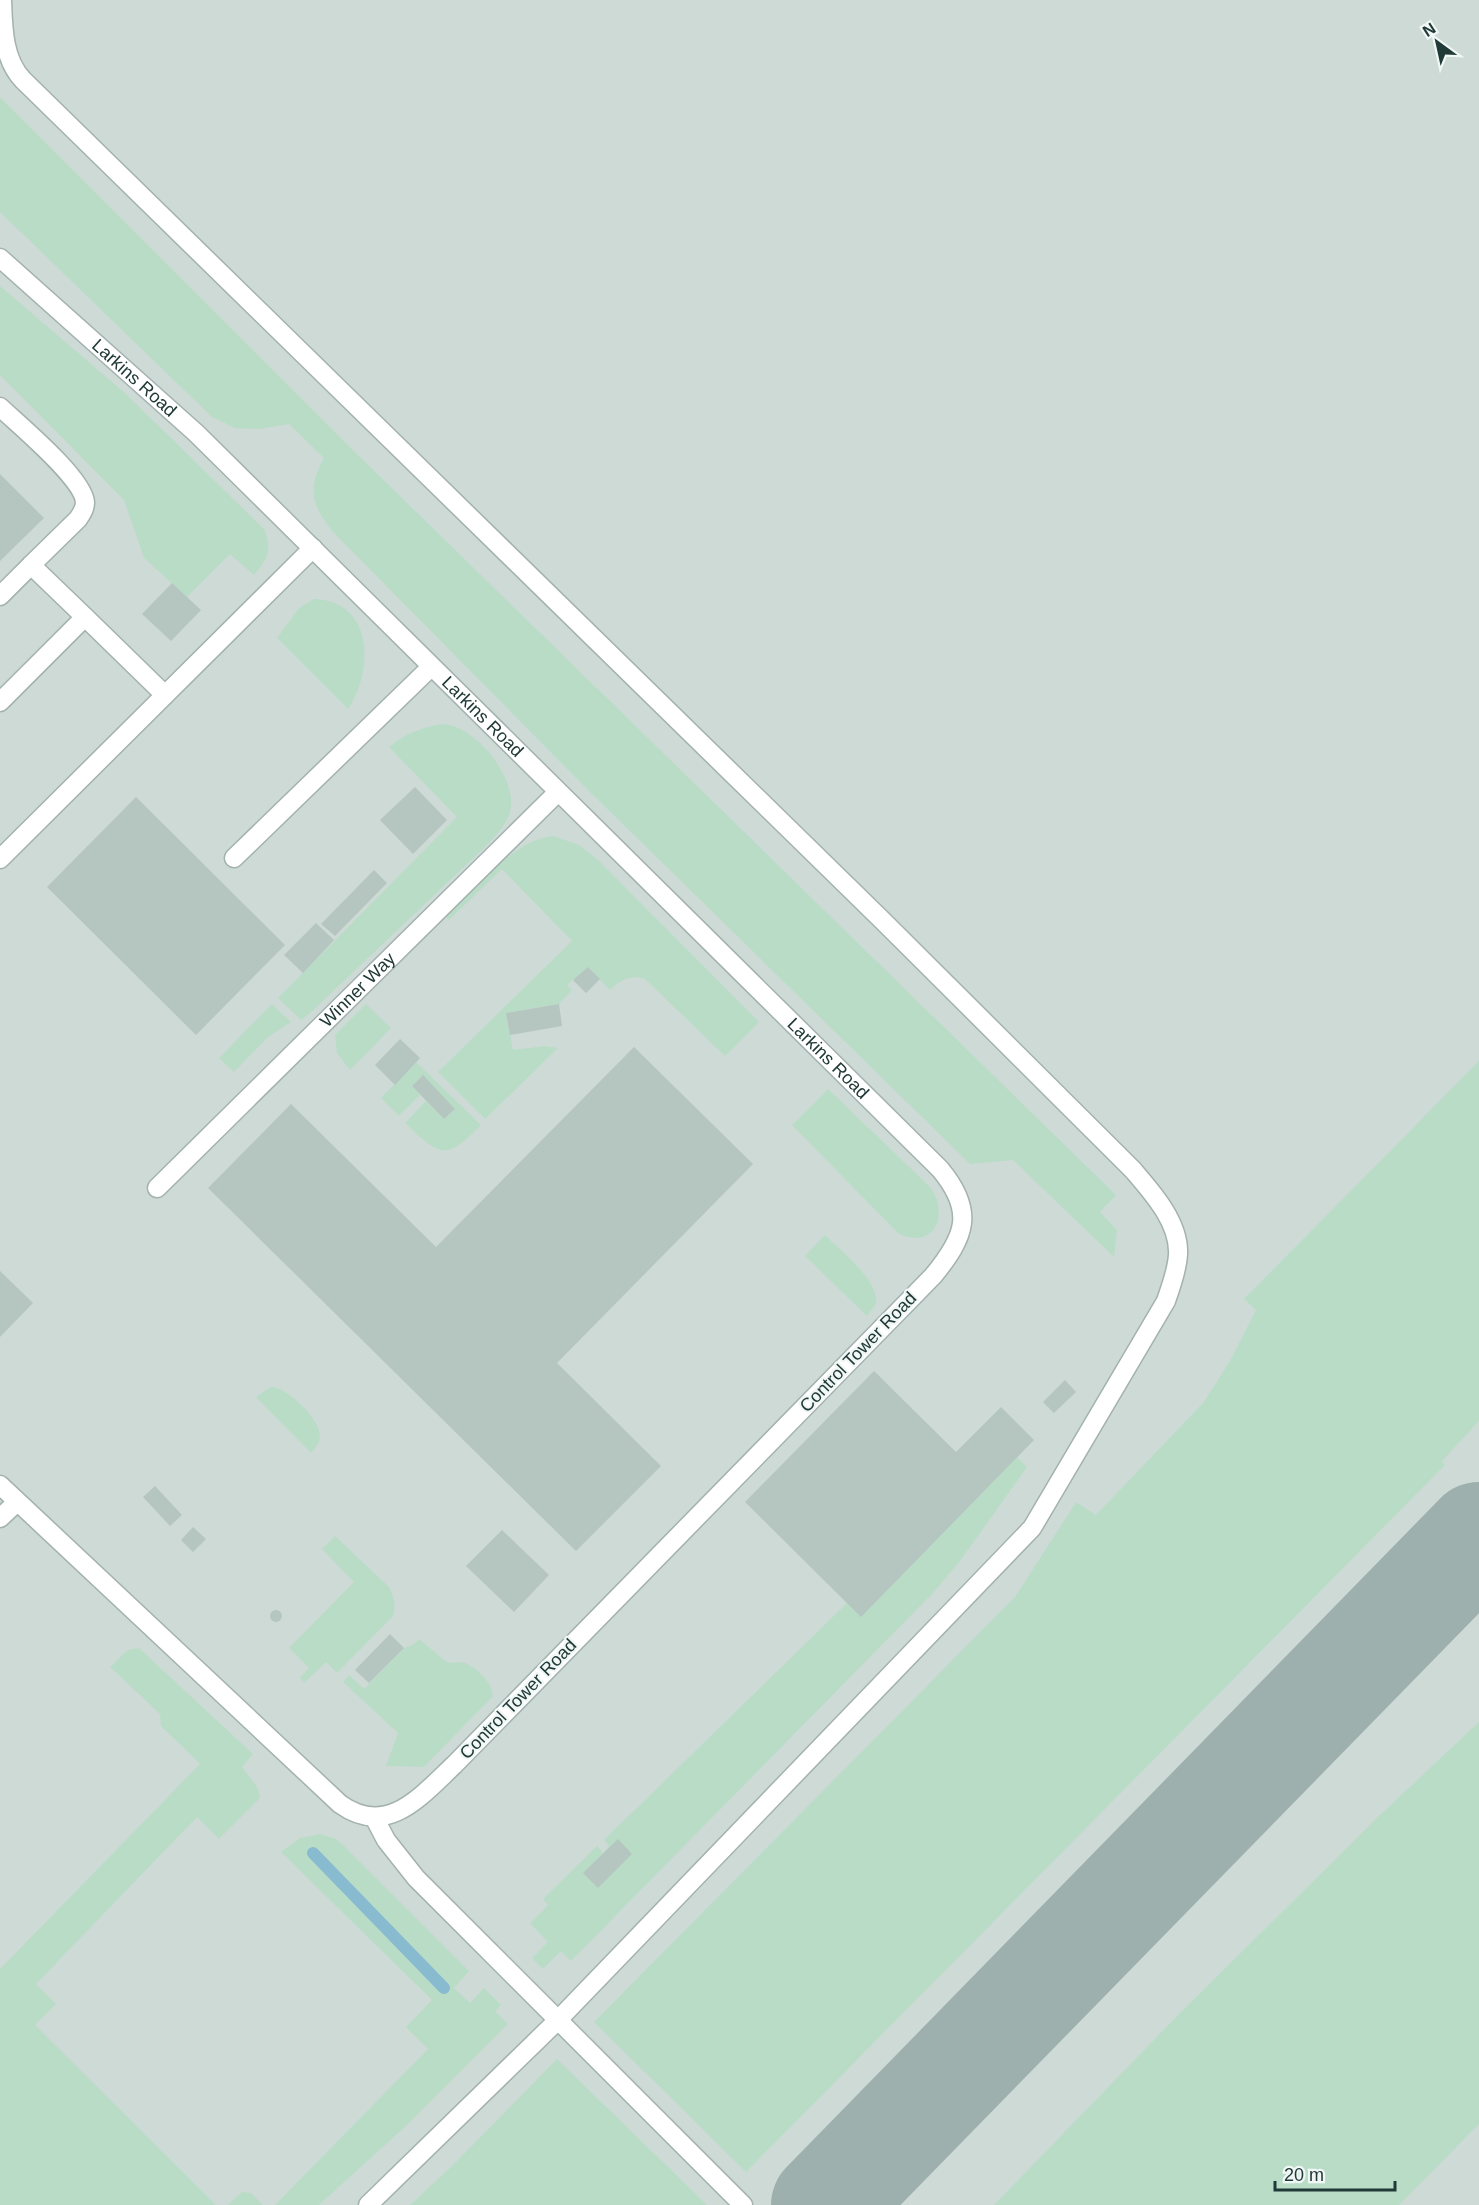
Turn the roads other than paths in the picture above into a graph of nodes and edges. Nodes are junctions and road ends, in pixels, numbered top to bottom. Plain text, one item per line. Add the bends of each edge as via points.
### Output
1 (2, 0) edge
2 (0, 258) edge
3 (0, 407) edge
4 (313, 548) junction
5 (31, 565) junction
6 (0, 596) edge
7 (85, 616) junction
8 (431, 667) junction
9 (165, 695) junction
10 (0, 702) edge
11 (558, 792) junction
12 (234, 858) dead end
13 (0, 859) edge
14 (954, 1185) joint
15 (157, 1188) dead end
16 (0, 1485) edge
17 (17, 1502) junction
18 (0, 1518) edge
19 (374, 1817) junction
20 (557, 2021) junction
21 (368, 2205) edge
22 (743, 2205) edge

1 - 20 lane via 8,55 16,73 1133,1170 1158,1201 1178,1244 1166,1301 1032,1528
2 - 4 lane, Larkins Road via 196,433
3 - 5 lane via 61,465 85,500 78,519
4 - 8 lane, Larkins Road
4 - 9 lane
5 - 6 lane
5 - 7 lane
7 - 9 lane
7 - 10 lane
8 - 11 lane, Larkins Road
8 - 12 lane
9 - 13 lane
11 - 14 lane, Larkins Road
11 - 15 lane, Winner Way
14 - 19 lane, Control Tower Road via 961,1200 960,1234 947,1260 933,1276 454,1765 413,1802 390,1815
16 - 17 lane
17 - 18 lane
17 - 19 lane via 340,1804 354,1814
19 - 20 lane via 386,1840 416,1878
20 - 21 lane
20 - 22 lane

